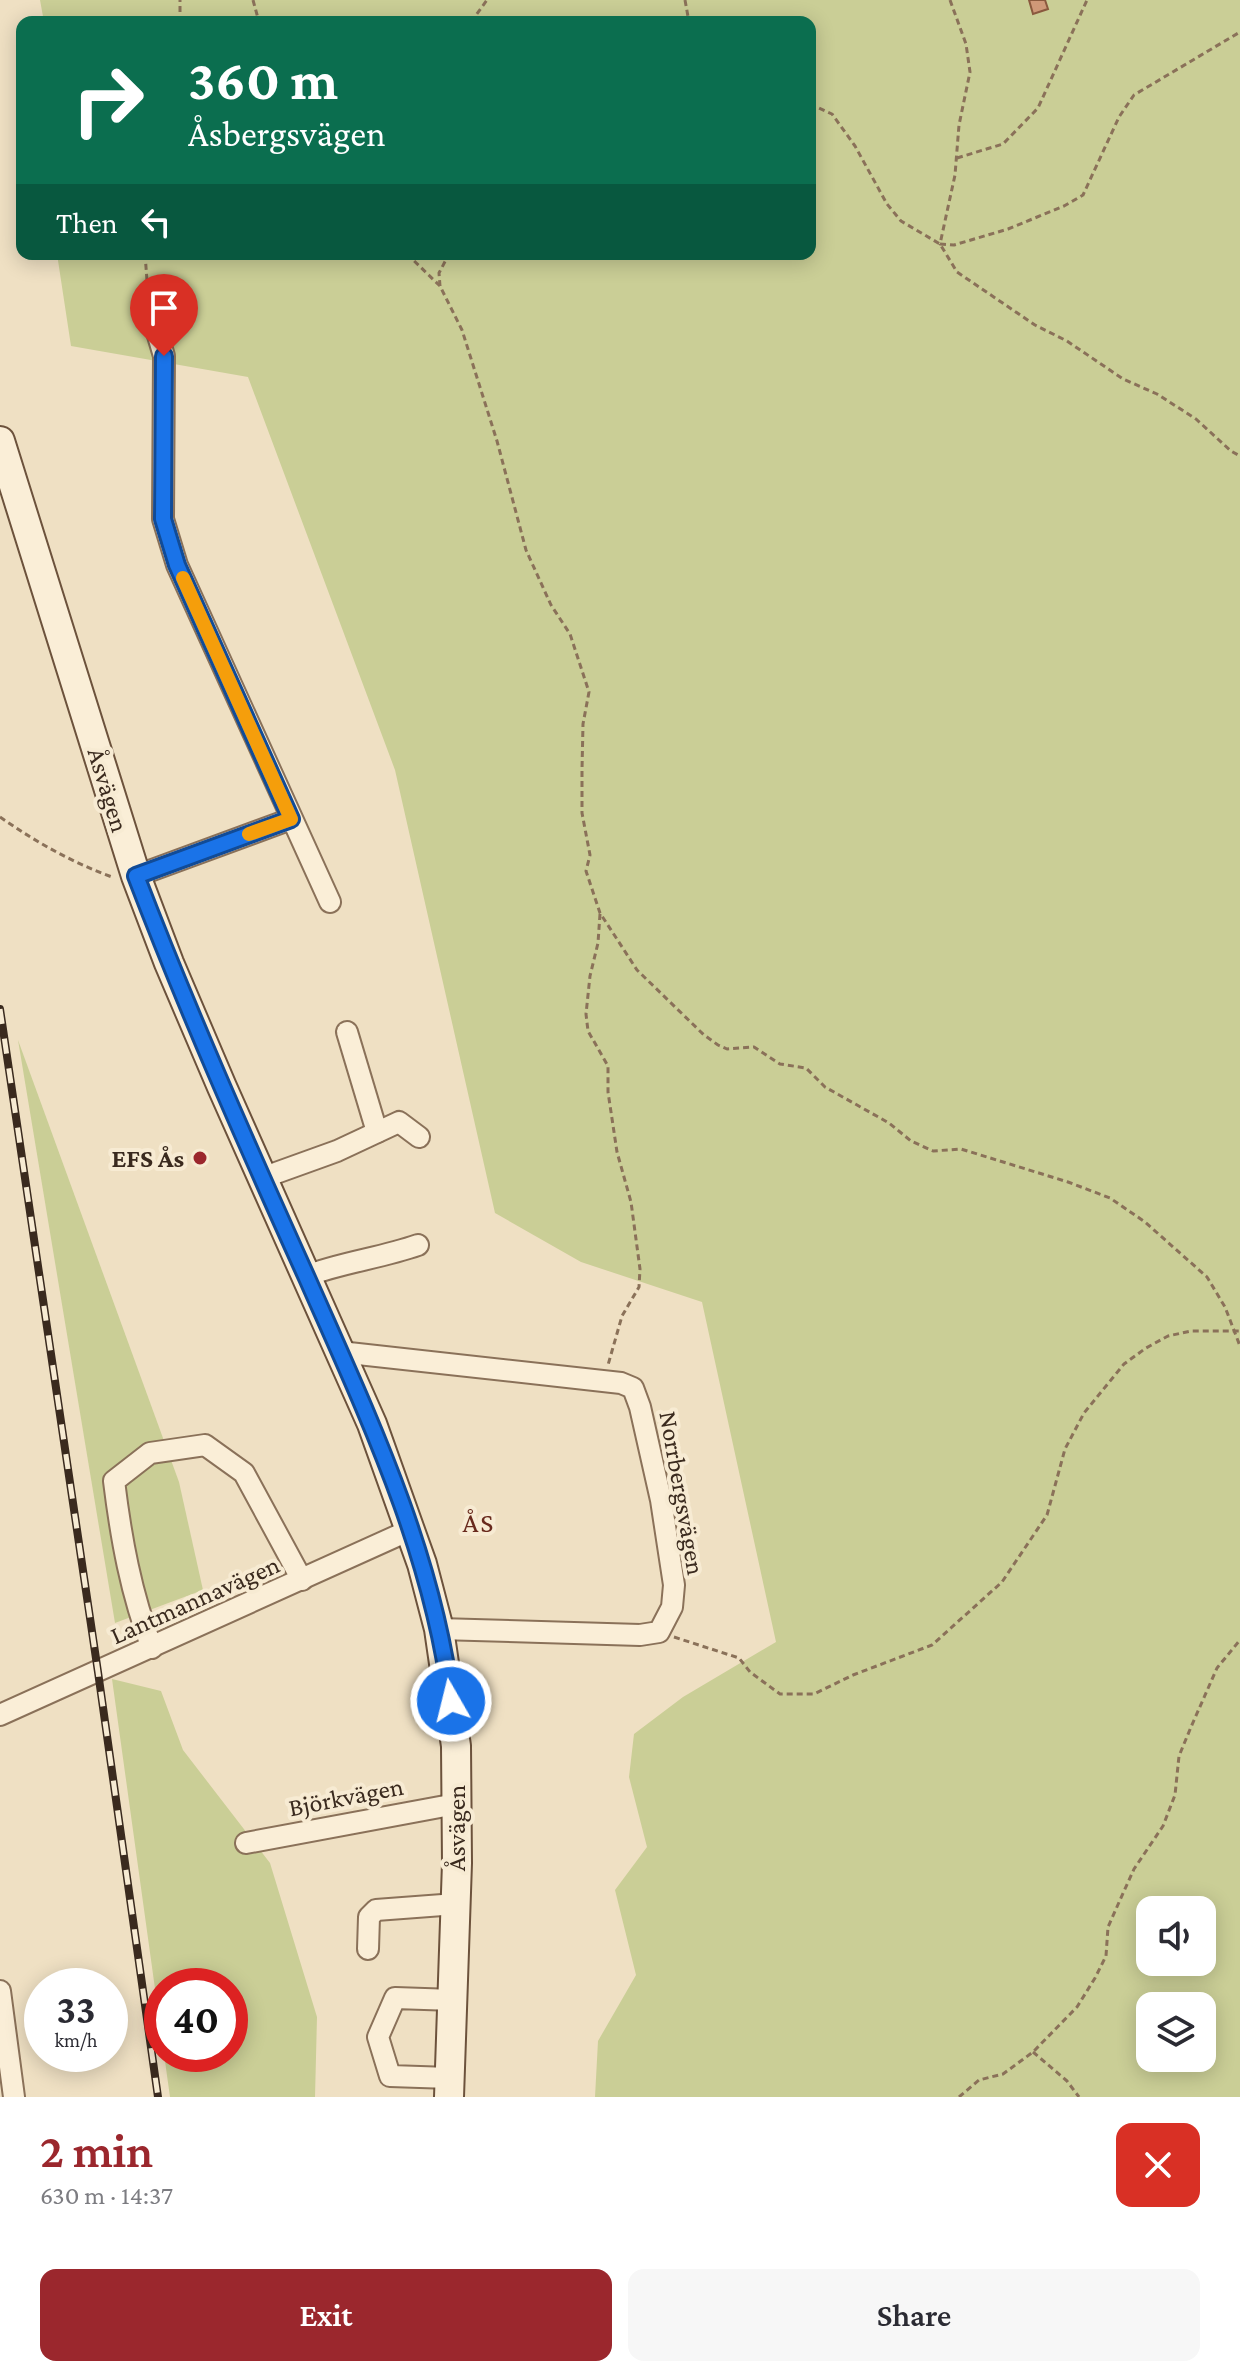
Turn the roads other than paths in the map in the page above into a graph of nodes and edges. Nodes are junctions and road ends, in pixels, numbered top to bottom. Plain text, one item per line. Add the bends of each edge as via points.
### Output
1 (151, 312) road end
2 (0, 441) edge
3 (291, 819) junction
4 (136, 876) junction
5 (330, 902) dead end
6 (347, 1032) dead end
7 (377, 1132) junction
8 (419, 1137) dead end
9 (262, 1178) junction
10 (418, 1245) dead end
11 (306, 1276) junction
12 (340, 1352) junction
13 (410, 1530) junction
14 (302, 1580) junction
15 (439, 1629) junction
16 (152, 1648) junction
17 (0, 1715) edge
18 (456, 1804) junction
19 (246, 1843) dead end
20 (456, 1904) junction
21 (368, 1949) dead end
22 (0, 1991) edge
23 (454, 2000) junction
24 (450, 2088) edge
25 (14, 2097) edge

1 - 3 street via 164,356 163,519 177,565
2 - 4 street, Åsvägen
3 - 4 street
3 - 5 street
4 - 9 street, Åsvägen
6 - 7 street
7 - 8 street via 399,1122
7 - 9 street
9 - 11 street, Åsvägen
10 - 11 street
11 - 12 street, Åsvägen
12 - 13 street, Åsvägen
12 - 15 street, Norrbergsvägen via 605,1381 633,1388 640,1407 674,1585 672,1607 659,1632
13 - 14 street, Lantmannavägen
13 - 15 street, Åsvägen
14 - 16 street, Lantmannavägen
14 - 16 street via 244,1473 205,1445 150,1453 114,1481 136,1606
15 - 18 street, Åsvägen via 456,1746
16 - 17 street, Lantmannavägen
18 - 19 street, Björkvägen
18 - 20 street, Åsvägen
20 - 21 street via 376,1910 369,1917
20 - 23 street, Åsvägen
22 - 25 street
23 - 24 street, Åsvägen
23 - 24 street via 395,1998 378,2037 390,2076

